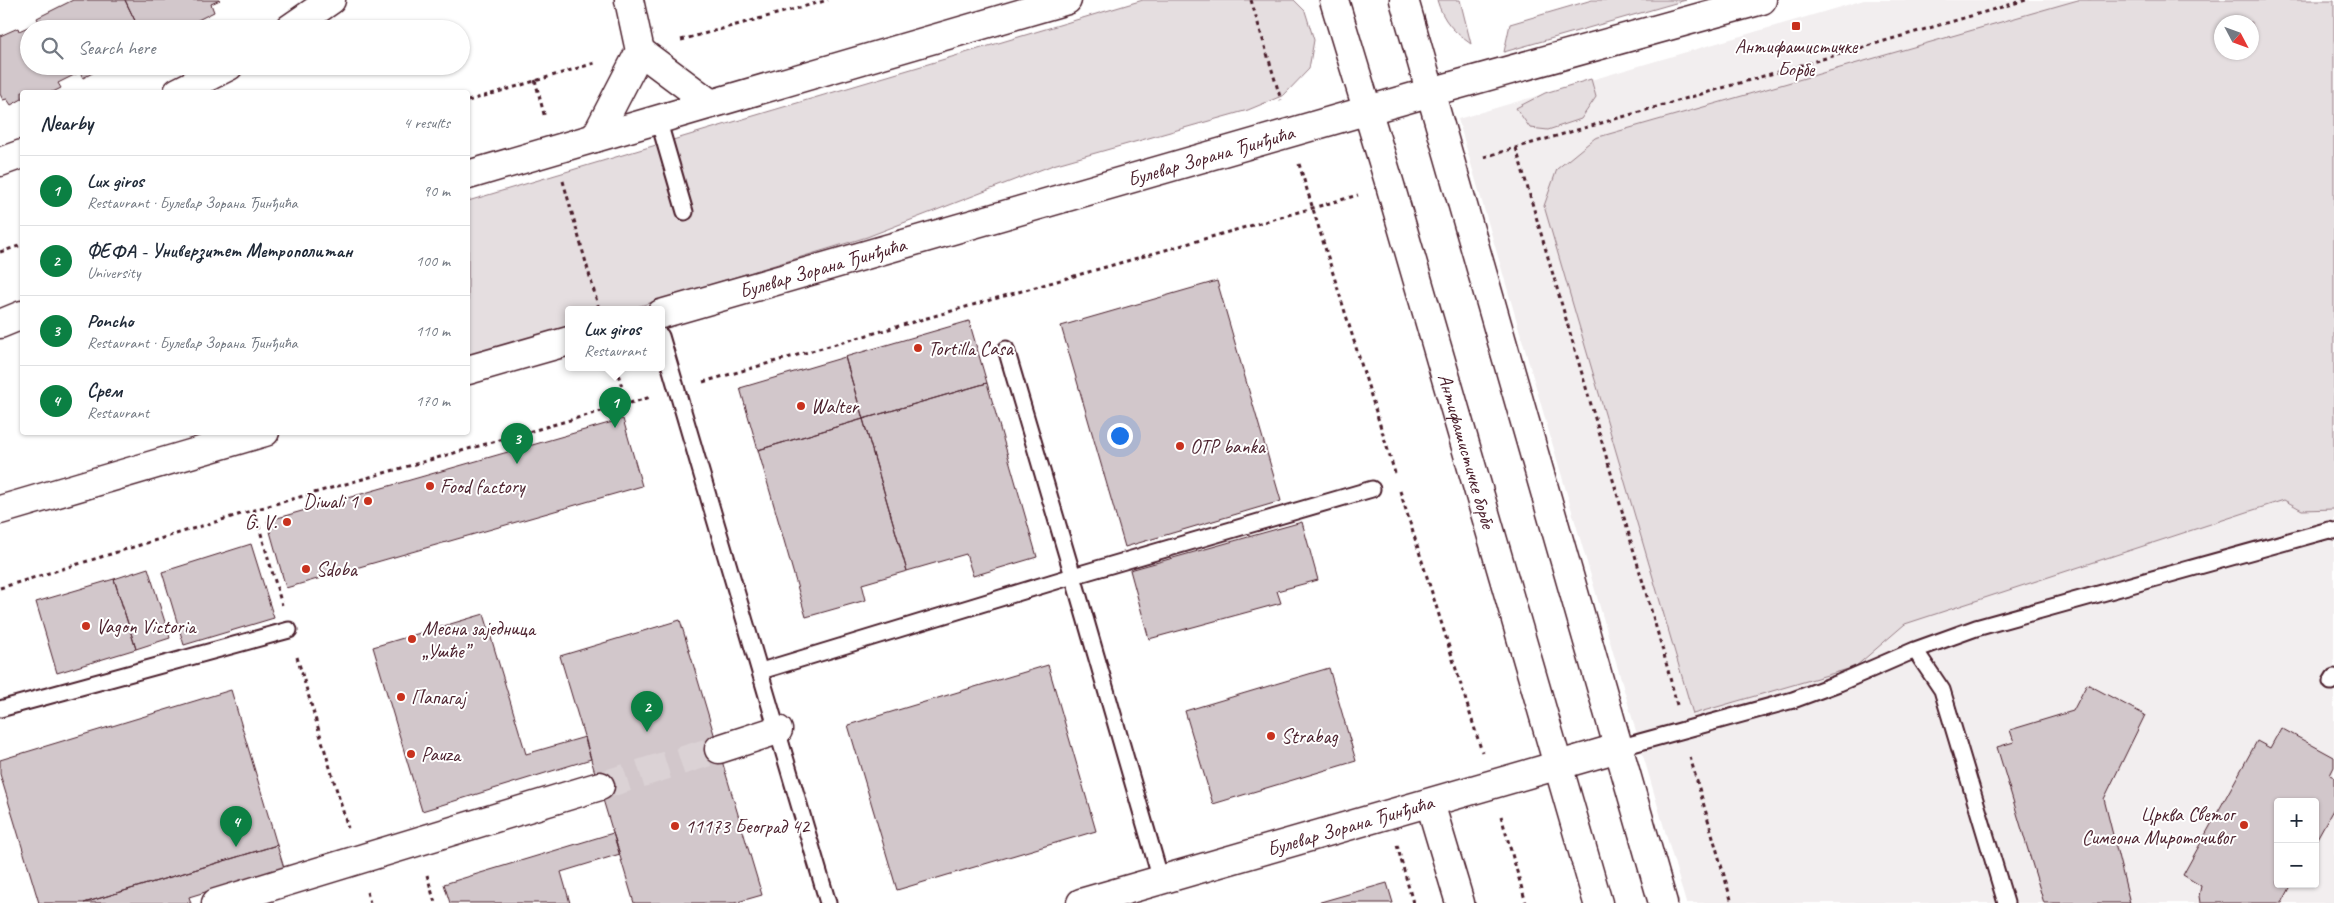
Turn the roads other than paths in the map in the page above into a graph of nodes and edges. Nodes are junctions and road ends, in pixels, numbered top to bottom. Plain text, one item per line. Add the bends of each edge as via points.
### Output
1 (332, 0) edge
2 (629, 0) edge
3 (1067, 0) edge
4 (1334, 0) edge
5 (1404, 0) edge
6 (1762, 0) edge
7 (302, 20) edge
8 (640, 51) junction
9 (211, 75) edge
10 (182, 90) edge
11 (1431, 92) junction
12 (711, 104) junction
13 (1367, 111) junction
14 (658, 120) junction
15 (595, 138) junction
16 (20, 155) edge
17 (0, 162) edge
18 (470, 174) edge
19 (685, 212) dead end
20 (665, 313) edge
21 (20, 316) edge
22 (0, 324) edge
23 (565, 342) edge
24 (665, 349) edge
25 (1006, 349) dead end
26 (470, 369) edge
27 (250, 435) edge
28 (226, 440) edge
29 (1372, 489) dead end
30 (0, 510) edge
31 (2334, 531) edge
32 (1073, 576) junction
33 (289, 630) road end
34 (1915, 650) junction
35 (761, 672) junction
36 (0, 709) edge
37 (778, 730) junction
38 (1618, 748) junction
39 (719, 749) tunnel mouth
40 (1558, 765) junction
41 (600, 786) tunnel mouth
42 (1430, 803) junction
43 (1161, 880) junction
44 (216, 903) edge
45 (828, 903) edge
46 (1081, 903) edge
47 (1460, 903) edge
48 (1598, 903) edge
49 (1663, 903) edge
50 (2006, 903) edge

1 - 7 street
2 - 8 street
3 - 12 street
4 - 13 street, Антифашистичке борбе
5 - 11 street
6 - 11 street, Булевар Зорана Ђинђића
8 - 12 street
8 - 15 street
9 - 10 street
11 - 13 street, Булевар Зорана Ђинђића
11 - 38 street
12 - 14 street
13 - 20 street, Булевар Зорана Ђинђића
13 - 40 street, Антифашистичке борбе
14 - 15 street
14 - 19 lane
15 - 18 street
16 - 17 street
21 - 22 street
23 - 26 street
24 - 35 lane
25 - 32 lane
27 - 28 street
28 - 30 street
29 - 32 lane
31 - 34 lane via 1976,628
32 - 35 lane
32 - 43 lane
33 - 36 lane
34 - 38 lane via 1793,700
34 - 50 lane via 1942,690
35 - 37 lane
37 - 39 street
37 - 45 lane
38 - 40 street, Булевар Зорана Ђинђића
38 - 49 street
40 - 42 street, Булевар Зорана Ђинђића
40 - 48 street, Антифашистичке борбе
41 - 44 street
42 - 43 street, Булевар Зорана Ђинђића
42 - 47 street
43 - 46 street, Булевар Зорана Ђинђића

